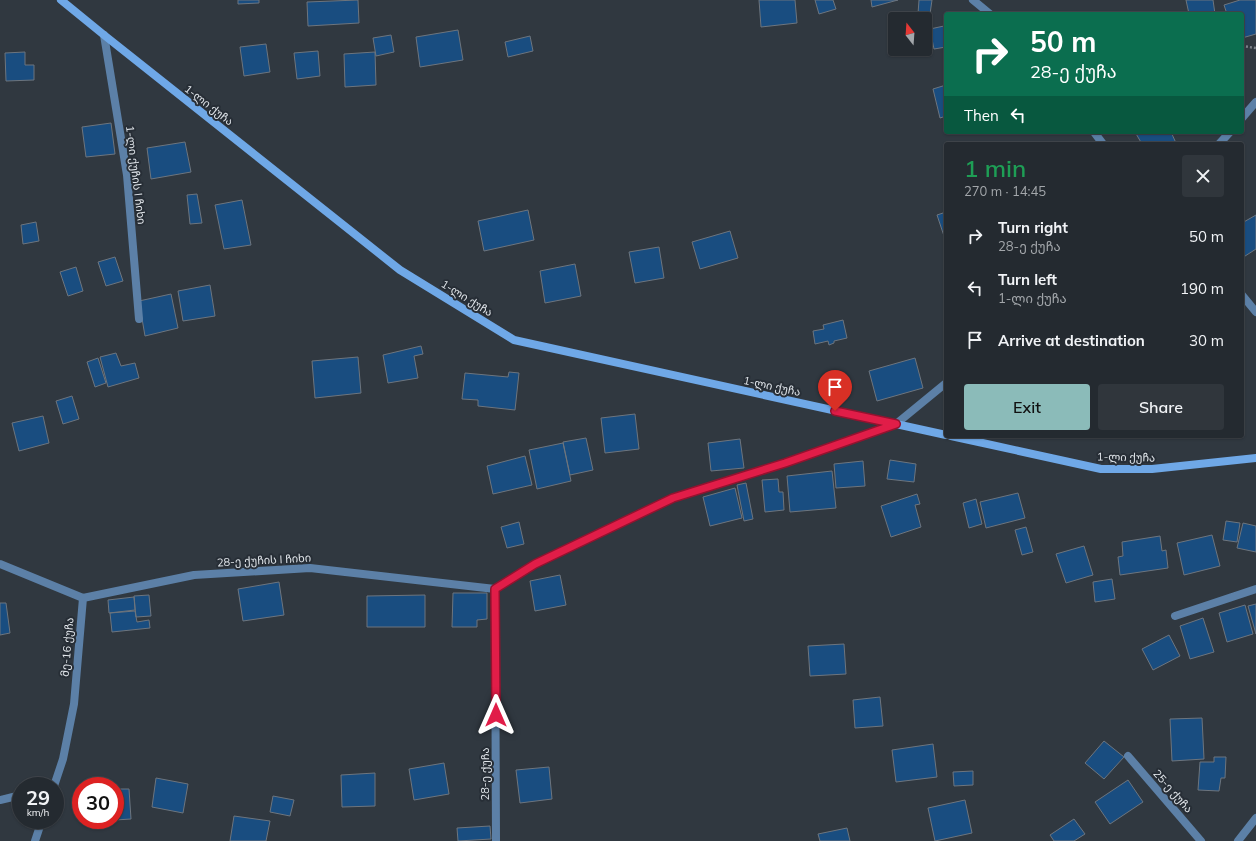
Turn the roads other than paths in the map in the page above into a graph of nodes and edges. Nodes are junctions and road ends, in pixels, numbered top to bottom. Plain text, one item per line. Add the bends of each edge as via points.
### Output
1 (61, 0) edge
2 (972, 0) edge
3 (987, 12) edge
4 (104, 35) junction
5 (1256, 102) edge
6 (1244, 116) edge
7 (1228, 134) edge
8 (1221, 142) edge
9 (1244, 297) edge
10 (1256, 312) edge
11 (139, 319) dead end
12 (944, 385) edge
13 (896, 424) junction
14 (944, 435) edge
15 (960, 438) edge
16 (1256, 458) edge
17 (0, 564) edge
18 (495, 589) junction
19 (1256, 589) edge
20 (83, 598) junction
21 (1175, 616) dead end
22 (1128, 756) dead end
23 (57, 777) edge
24 (12, 797) edge
25 (0, 800) edge
26 (1256, 818) edge
27 (39, 829) edge
28 (35, 841) edge
29 (496, 841) edge
30 (1201, 841) edge
31 (1238, 841) edge

1 - 4 main road, 1-ლი ქუჩა
2 - 3 street
4 - 11 street, 1-ლი ქუჩის I ჩიხი via 127,175
4 - 13 main road, 1-ლი ქუჩა via 400,270 514,340
5 - 6 street
7 - 8 street
9 - 10 street
12 - 13 street
13 - 14 main road, 1-ლი ქუჩა
13 - 18 street via 785,463 673,498 535,564
15 - 16 main road, 1-ლი ქუჩა via 1101,469 1152,469
17 - 20 street
18 - 20 street, 28-ე ქუჩის I ჩიხი via 310,568 194,575
18 - 29 street, 28-ე ქუჩა
19 - 21 street
20 - 23 street, მე-16 ქუჩა via 74,704
22 - 30 street, 25-ე ქუჩა
24 - 25 street
26 - 31 street
27 - 28 street

